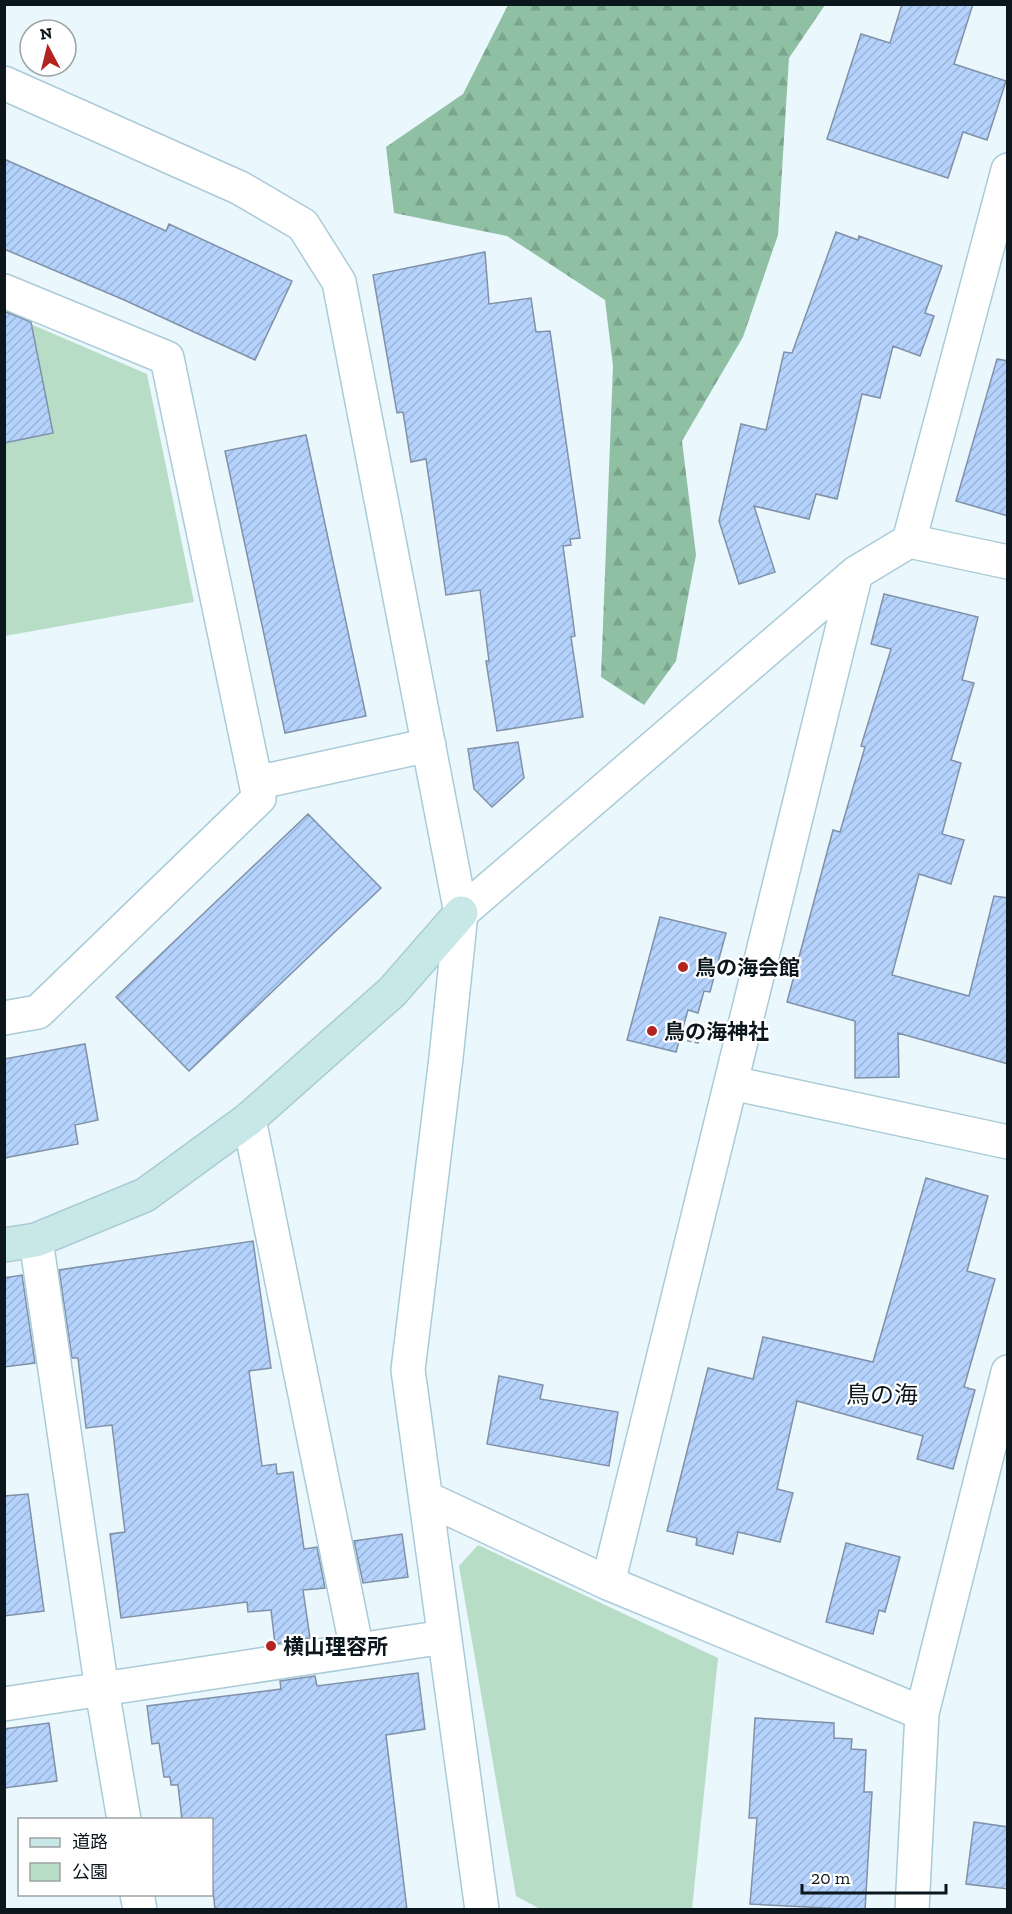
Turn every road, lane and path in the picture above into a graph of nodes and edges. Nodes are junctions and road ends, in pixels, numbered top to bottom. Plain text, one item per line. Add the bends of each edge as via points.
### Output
1 (4, 83) edge
2 (1008, 170) edge
3 (4, 291) edge
4 (909, 541) junction
5 (1008, 562) edge
6 (856, 573) junction
7 (429, 745) junction
8 (256, 783) junction
9 (461, 913) junction
10 (4, 1018) edge
11 (732, 1083) junction
12 (249, 1119) junction
13 (1008, 1142) edge
14 (20, 1242) edge
15 (1008, 1372) edge
16 (426, 1498) junction
17 (608, 1583) junction
18 (444, 1637) junction
19 (357, 1650) junction
20 (102, 1690) junction
21 (4, 1704) edge
22 (922, 1713) junction
23 (124, 1818) edge
24 (482, 1910) edge
25 (912, 1910) edge

1 - 7 street via 240,188 303,225 339,282
2 - 4 street
3 - 8 street via 167,358
4 - 5 street
4 - 6 street
6 - 9 street
6 - 11 street
7 - 8 street
7 - 9 street
8 - 10 street via 259,798 38,1012
9 - 12 street via 392,992
9 - 16 street via 408,1370
11 - 13 street
11 - 17 street
12 - 14 street via 145,1195
12 - 19 street
14 - 20 street
15 - 22 street
16 - 17 street
16 - 18 street
17 - 22 street
18 - 19 street
18 - 24 street
19 - 20 street
20 - 21 street
20 - 23 street
22 - 25 street

